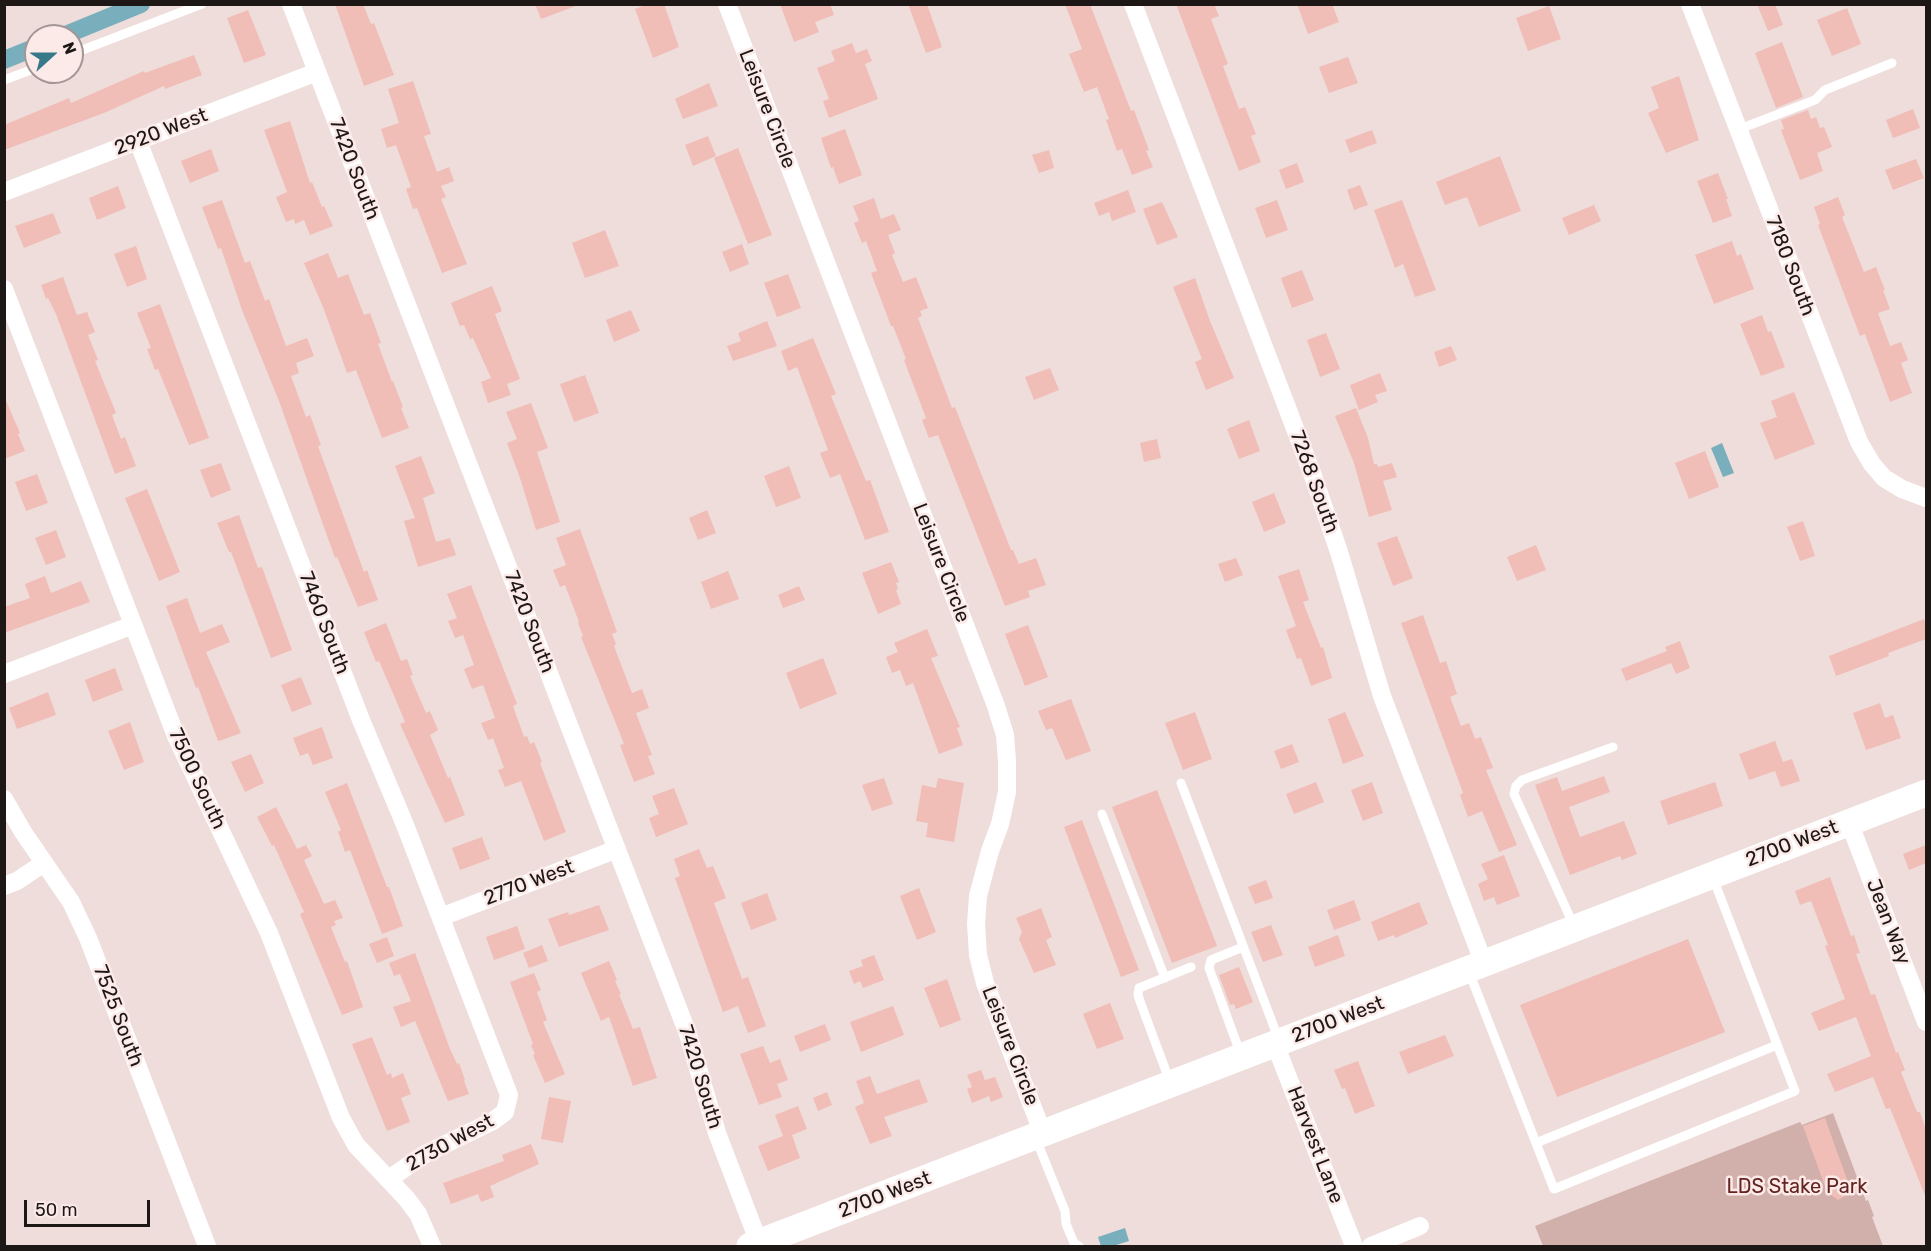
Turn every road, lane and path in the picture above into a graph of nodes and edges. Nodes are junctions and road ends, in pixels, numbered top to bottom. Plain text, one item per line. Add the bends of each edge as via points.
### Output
1 (202, 4) edge
2 (291, 4) edge
3 (727, 4) edge
4 (1133, 4) edge
5 (1690, 4) edge
6 (84, 49) edge
7 (1892, 63) dead end
8 (24, 72) edge
9 (317, 72) junction
10 (4, 80) edge
11 (1737, 130) junction
12 (138, 141) junction
13 (4, 192) edge
14 (4, 289) edge
15 (1926, 498) edge
16 (133, 625) junction
17 (4, 674) edge
18 (1613, 747) dead end
19 (1181, 783) dead end
20 (1926, 792) edge
21 (4, 799) edge
22 (1102, 814) dead end
23 (1849, 822) junction
24 (617, 849) junction
25 (44, 863) junction
26 (1712, 875) junction
27 (4, 886) edge
28 (441, 917) junction
29 (1575, 928) junction
30 (1243, 947) junction
31 (1191, 967) dead end
32 (1477, 967) junction
33 (1165, 978) junction
34 (1926, 1022) edge
35 (1277, 1043) junction
36 (1777, 1045) junction
37 (1242, 1057) junction
38 (1171, 1084) junction
39 (508, 1104) joint
40 (1039, 1135) junction
41 (1536, 1143) junction
42 (389, 1179) junction
43 (1420, 1226) dead end
44 (755, 1245) edge
45 (207, 1246) edge
46 (432, 1246) edge
47 (1079, 1246) edge
48 (1354, 1246) edge
49 (1371, 1246) edge

1 - 6 lane
2 - 9 street, 7420 South
3 - 40 street, Leisure Circle via 1005,735 1007,792 978,896 978,955
4 - 32 street, 7268 South via 1315,482 1382,696
5 - 11 street, 7180 South
7 - 11 lane via 1825,90 1815,100
8 - 10 lane
9 - 12 street, 2920 West
9 - 24 street, 7420 South
11 - 15 street, 7180 South via 1859,442 1884,478
12 - 13 street, 2920 West
12 - 28 street, 7460 South
14 - 16 street, 7500 South
16 - 17 street
16 - 42 street, 7500 South via 176,736 269,933 341,1118 356,1145
18 - 29 lane via 1522,780 1514,794
19 - 30 lane
20 - 23 main road, 2700 West
21 - 25 street, 7525 South
22 - 33 lane
23 - 26 main road, 2700 West
23 - 34 street, Jean Way
24 - 28 street, 2770 West
24 - 44 street, 7420 South via 688,1034
25 - 27 street
25 - 45 street, 7525 South via 88,938
26 - 29 main road, 2700 West
26 - 36 lane
28 - 39 street, 7460 South via 504,1077
29 - 32 main road, 2700 West
30 - 35 lane
30 - 37 lane via 1211,960 1209,968
31 - 33 lane
32 - 35 main road, 2700 West
32 - 41 lane
33 - 38 lane via 1139,988 1138,995
35 - 37 main road, 2700 West
35 - 48 street, Harvest Lane
36 - 41 lane
36 - 41 lane via 1795,1091 1554,1189
37 - 38 main road, 2700 West
38 - 40 main road, 2700 West
39 - 42 street, 2730 West via 505,1112 493,1121 425,1154
40 - 44 main road, 2700 West
40 - 47 lane via 1065,1210 1066,1224
42 - 46 street, 7500 South via 417,1214
43 - 49 street

